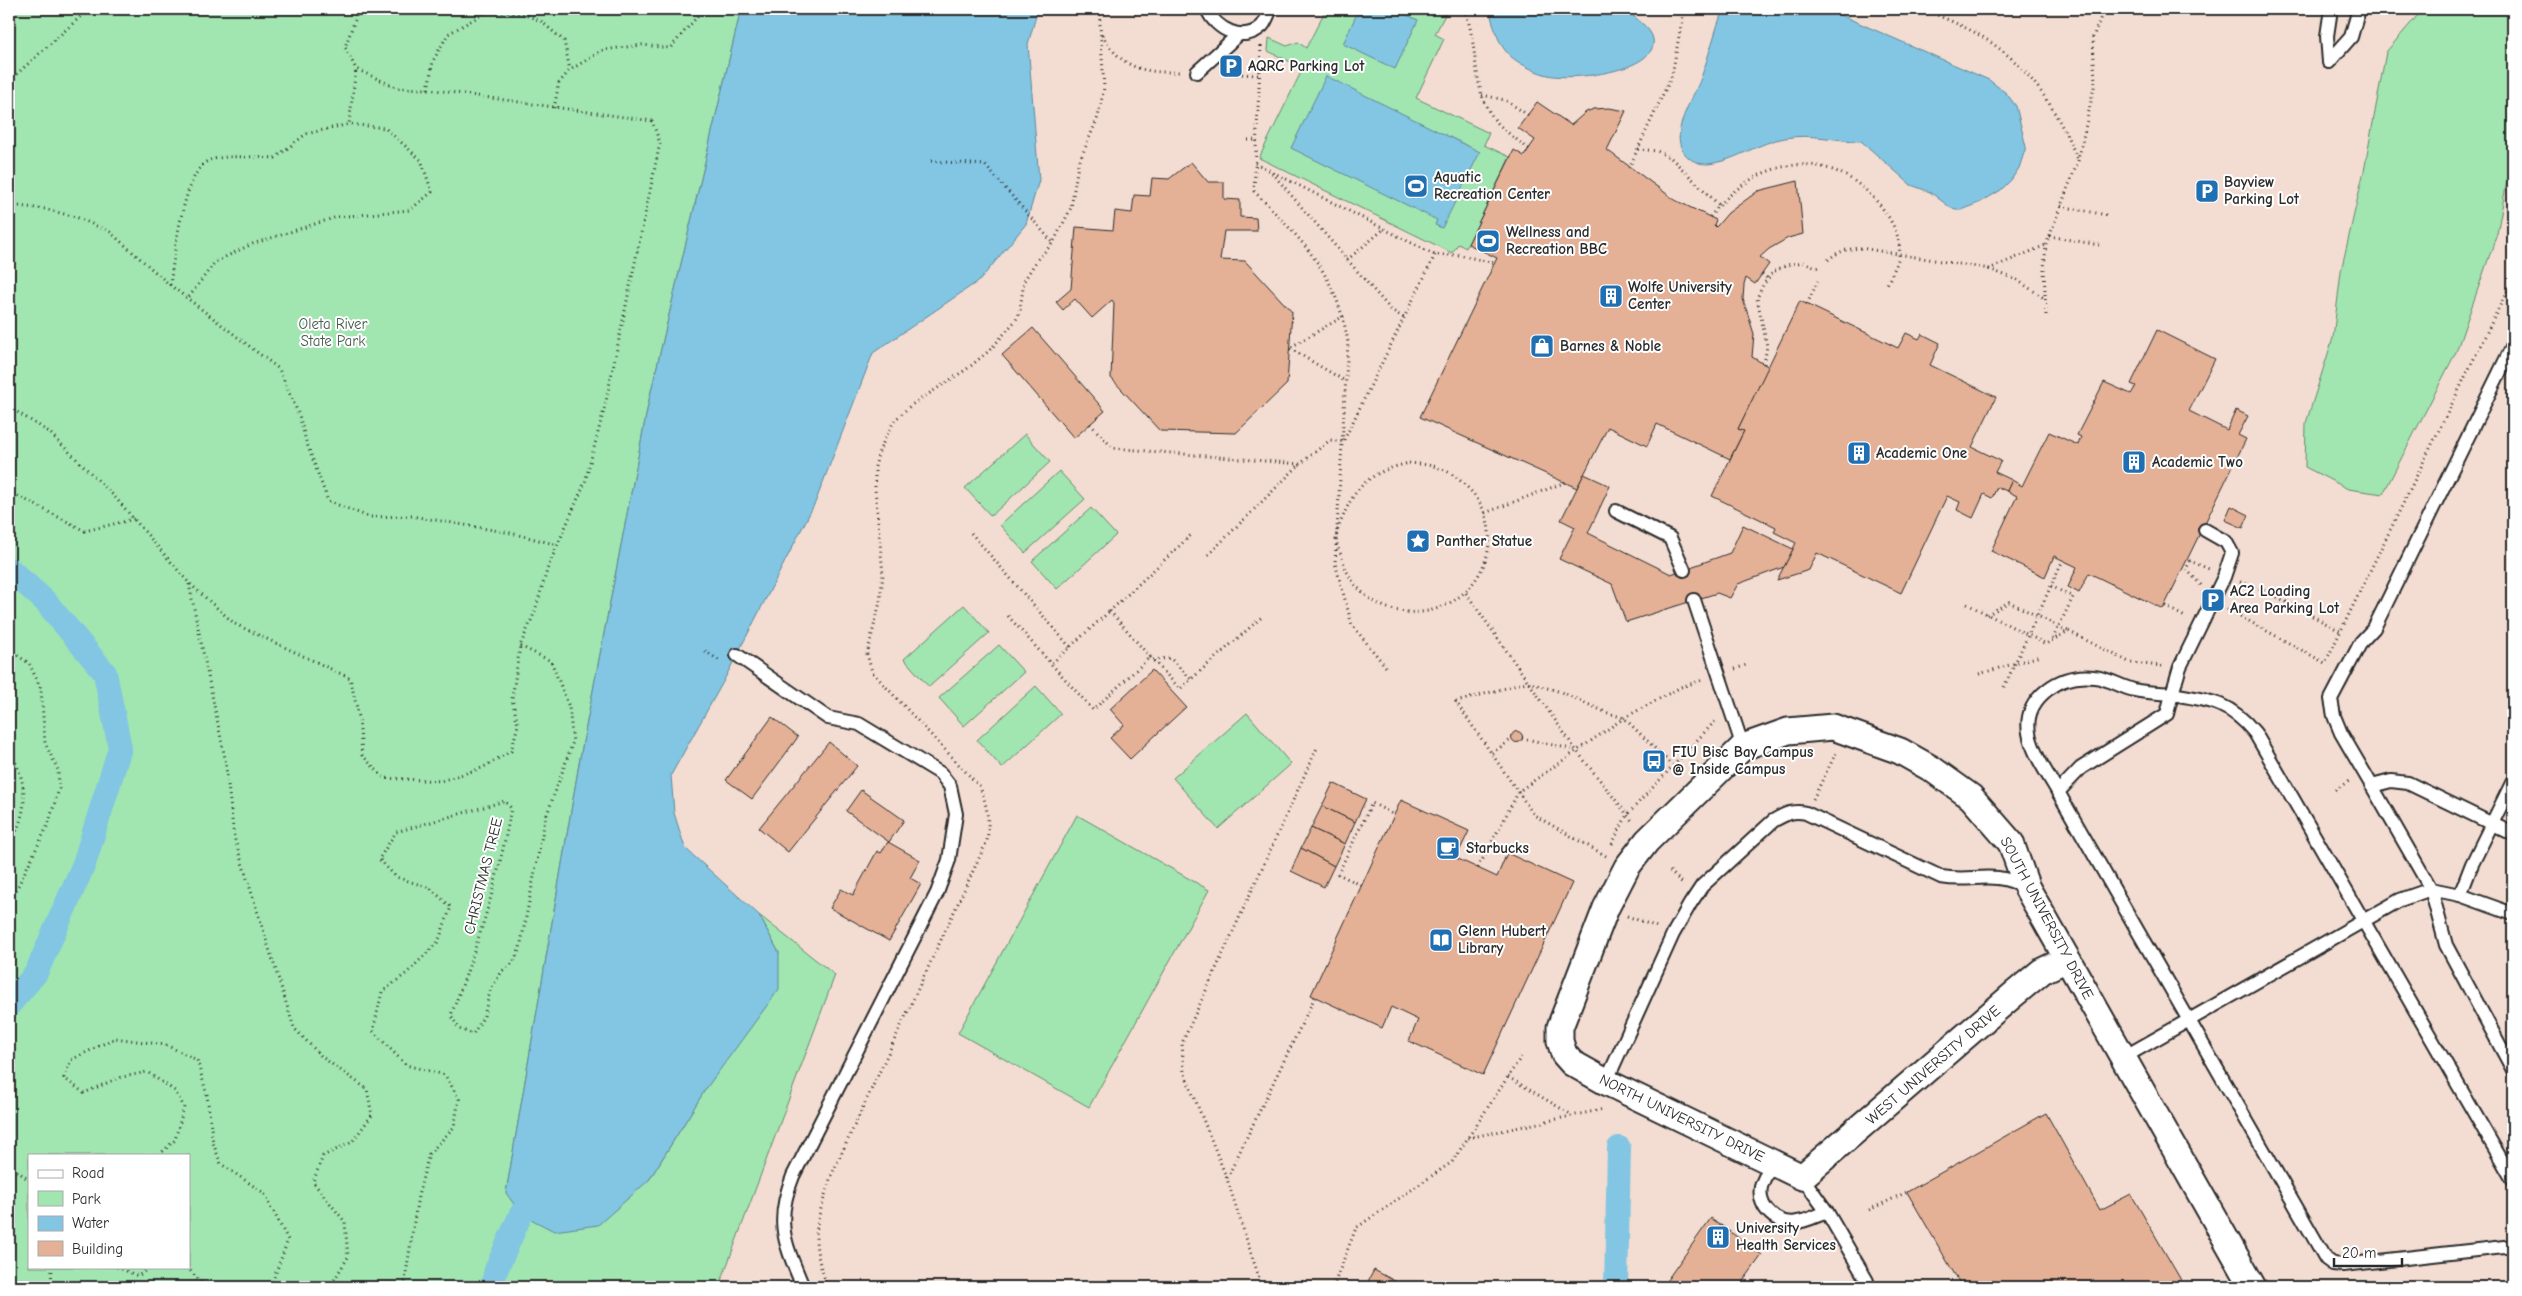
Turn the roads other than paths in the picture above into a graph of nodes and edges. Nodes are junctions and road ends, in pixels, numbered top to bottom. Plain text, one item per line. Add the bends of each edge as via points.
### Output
1 (1208, 9) edge
2 (1271, 9) edge
3 (2331, 9) edge
4 (2359, 9) edge
5 (1239, 34) junction
6 (1197, 72) road end
7 (2513, 345) edge
8 (1616, 511) dead end
9 (2204, 530) dead end
10 (1684, 570) dead end
11 (1694, 600) dead end
12 (737, 655) dead end
13 (2172, 694) junction
14 (1743, 747) junction
15 (2513, 780) edge
16 (2372, 786) junction
17 (2058, 792) junction
18 (2493, 824) junction
19 (2513, 834) edge
20 (2027, 888) junction
21 (2431, 889) junction
22 (2460, 895) junction
23 (2513, 914) edge
24 (2364, 920) junction
25 (2067, 959) junction
26 (2191, 1021) junction
27 (2124, 1057) junction
28 (2513, 1070) edge
29 (1606, 1082) junction
30 (1772, 1162) junction
31 (1802, 1177) junction
32 (2513, 1180) edge
33 (1827, 1212) junction
34 (2513, 1246) edge
35 (803, 1287) edge
36 (1867, 1287) edge
37 (2253, 1287) edge

1 - 5 lane via 1217,25
2 - 5 lane via 1262,26 1250,33
3 - 4 lane via 2327,36 2329,62 2351,37
5 - 6 lane
7 - 16 lane via 2374,628 2361,642 2331,699 2341,733
8 - 10 lane via 1670,538
9 - 13 lane via 2226,542 2232,553 2224,577 2179,670
11 - 14 lane
12 - 35 lane via 828,718 859,724 940,773 950,786 956,814 949,860 937,893 784,1197 781,1215 786,1241
13 - 17 lane via 2167,714 2081,768
13 - 17 lane via 2134,690 2096,677 2073,677 2056,683 2043,694 2027,722 2037,756
13 - 24 lane via 2216,702 2243,718 2255,733
14 - 20 street, SOUTH UNIVERSITY DRIVE via 1788,731 1833,727 1900,750 1971,798 2011,843
14 - 29 street, NORTH UNIVERSITY DRIVE via 1647,841 1627,867 1606,908 1560,1027 1564,1054 1572,1063
15 - 18 lane
16 - 18 lane via 2392,781 2408,783
16 - 21 lane
17 - 26 lane
18 - 19 lane
18 - 22 lane
20 - 25 street, SOUTH UNIVERSITY DRIVE
20 - 29 lane via 1994,876 1954,880 1941,877 1806,812 1795,810 1773,821 1702,886 1673,934
21 - 22 lane
21 - 24 lane via 2400,900
21 - 28 lane via 2446,945
22 - 23 lane
24 - 26 lane
24 - 32 lane
25 - 27 street, SOUTH UNIVERSITY DRIVE
25 - 31 street, WEST UNIVERSITY DRIVE via 2042,971
26 - 27 lane
26 - 34 lane via 2326,1259 2333,1264
27 - 37 street, SOUTH UNIVERSITY DRIVE
29 - 30 street, NORTH UNIVERSITY DRIVE
30 - 31 street, NORTH UNIVERSITY DRIVE
30 - 33 lane via 1760,1196 1764,1207 1774,1218 1786,1223 1798,1222
31 - 33 lane
33 - 36 lane via 1867,1281

